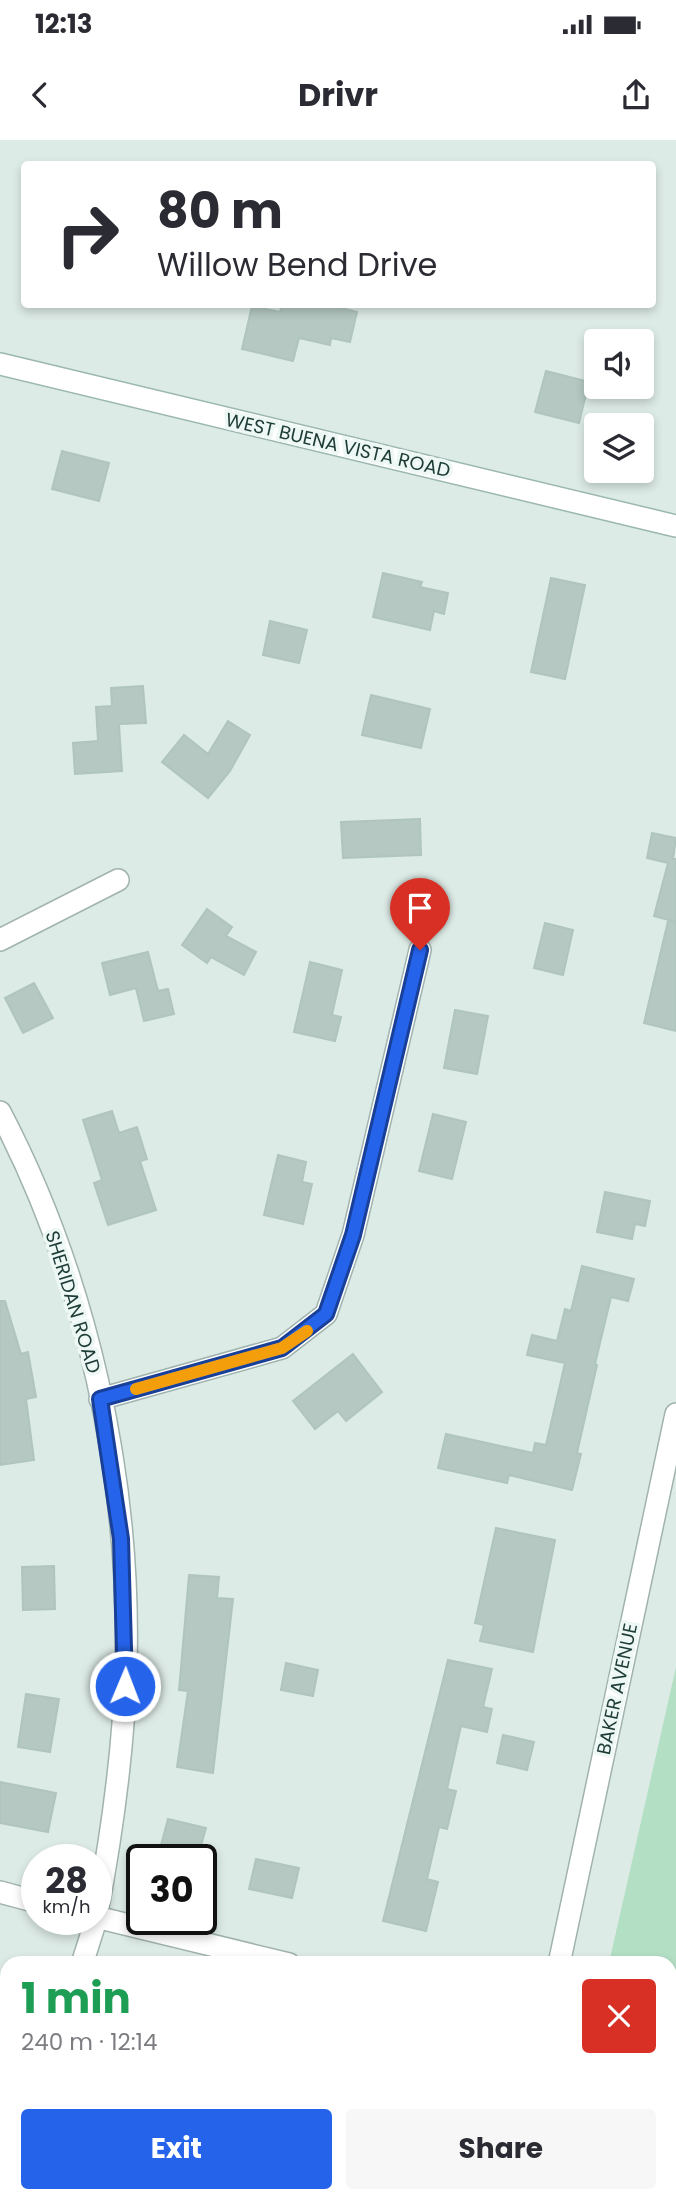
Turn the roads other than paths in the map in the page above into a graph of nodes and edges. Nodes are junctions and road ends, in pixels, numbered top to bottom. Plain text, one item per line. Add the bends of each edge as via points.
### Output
1 (0, 364) edge
2 (676, 527) edge
3 (118, 880) dead end
4 (0, 940) edge
5 (420, 950) dead end
6 (0, 1112) edge
7 (100, 1399) junction
8 (676, 1414) edge
9 (109, 1844) edge
10 (0, 1892) edge
11 (21, 1898) edge
12 (112, 1922) edge
13 (91, 1935) edge
14 (84, 1956) edge
15 (255, 1956) edge
16 (561, 1956) edge

1 - 2 street, WEST BUENA VISTA ROAD
3 - 4 street
5 - 7 street via 353,1235 326,1314 282,1348
6 - 7 street, SHERIDAN ROAD via 44,1207 72,1290
7 - 9 street, SHERIDAN ROAD via 121,1539 126,1664
8 - 16 street, BAKER AVENUE
10 - 11 street
12 - 15 street
13 - 14 street, SHERIDAN ROAD

